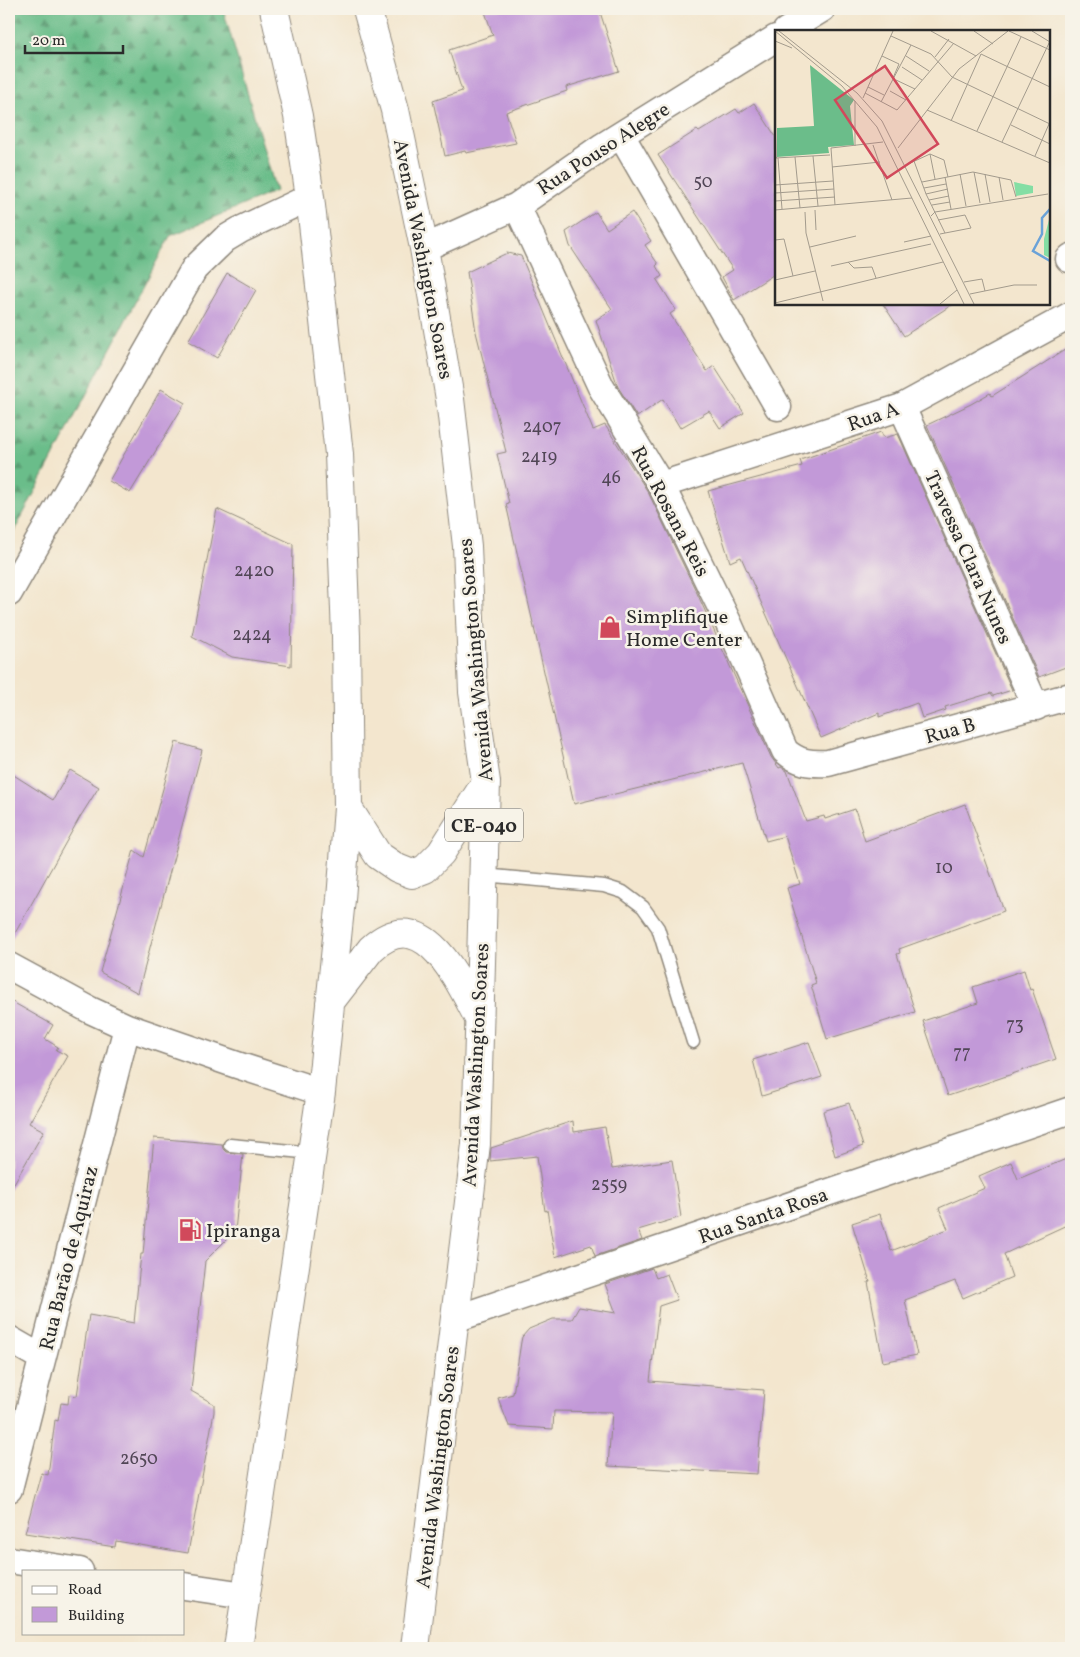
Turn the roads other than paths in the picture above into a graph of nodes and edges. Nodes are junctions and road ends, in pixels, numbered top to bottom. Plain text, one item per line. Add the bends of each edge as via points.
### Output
1 (274, 9) edge
2 (366, 9) edge
3 (822, 9) edge
4 (788, 30) edge
5 (775, 39) edge
6 (621, 135) junction
7 (310, 197) junction
8 (517, 206) junction
9 (424, 248) junction
10 (1071, 315) edge
11 (778, 407) dead end
12 (902, 407) junction
13 (661, 485) junction
14 (9, 593) edge
15 (1071, 696) edge
16 (1036, 707) junction
17 (828, 763) joint
18 (486, 782) junction
19 (348, 808) junction
20 (483, 875) junction
21 (9, 966) edge
22 (330, 1002) junction
23 (479, 1018) junction
24 (127, 1027) junction
25 (694, 1042) dead end
26 (321, 1092) junction
27 (1071, 1110) edge
28 (230, 1145) dead end
29 (312, 1153) junction
30 (455, 1319) junction
31 (9, 1339) edge
32 (42, 1358) junction
33 (9, 1489) edge
34 (9, 1560) edge
35 (74, 1570) edge
36 (185, 1586) edge
37 (246, 1595) junction
38 (238, 1648) edge
39 (415, 1648) edge

1 - 7 highway via 298,116
2 - 9 highway, Avenida Washington Soares / CE-040 via 396,110
3 - 4 street
5 - 6 street, Rua Pouso Alegre
6 - 8 street, Rua Pouso Alegre
6 - 11 street
7 - 14 street via 225,239 194,269
7 - 19 highway via 339,454
8 - 9 street, Rua Pouso Alegre
8 - 13 street, Rua Rosana Reis via 601,387
9 - 18 highway, Avenida Washington Soares / CE-040 via 450,399 466,546 474,692
10 - 12 street, Rua A
12 - 13 street, Rua A
12 - 16 street, Travessa Clara Nunes
13 - 17 street, Rua Rosana Reis via 729,624 785,752 800,762
15 - 16 street, Rua B
16 - 17 street, Rua B
18 - 19 highway via 441,853 425,869 412,874 378,855
18 - 20 highway, Avenida Washington Soares / CE-040
19 - 22 highway
20 - 23 highway, Avenida Washington Soares / CE-040
20 - 25 lane via 604,886 623,892 643,907 658,928
21 - 24 street
22 - 23 highway via 378,942 401,933 414,934 444,958
22 - 26 highway
23 - 30 highway, Avenida Washington Soares / CE-040 via 476,1144
24 - 26 street
24 - 32 street, Rua Barão de Aquiraz
26 - 29 highway
27 - 30 street, Rua Santa Rosa
28 - 29 lane
29 - 37 highway
30 - 39 highway, Avenida Washington Soares / CE-040
31 - 32 street
32 - 33 street, Rua Barão de Aquiraz
34 - 35 street
36 - 37 street
37 - 38 highway

